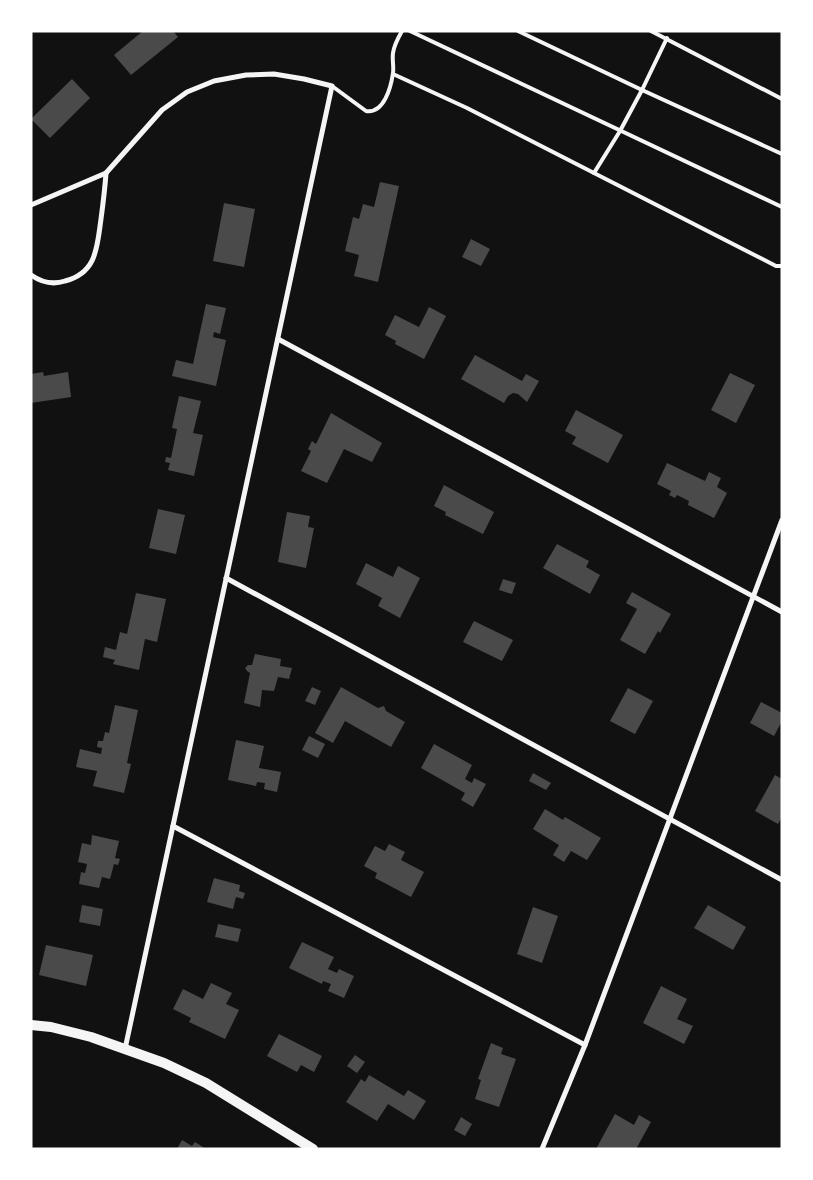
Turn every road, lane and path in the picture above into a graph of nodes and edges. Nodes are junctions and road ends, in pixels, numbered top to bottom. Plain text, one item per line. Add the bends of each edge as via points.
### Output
1 (402, 31) edge
2 (410, 31) edge
3 (518, 31) edge
4 (651, 31) edge
5 (667, 38) junction
6 (393, 74) junction
7 (332, 86) junction
8 (642, 90) junction
9 (782, 99) edge
10 (620, 132) junction
11 (782, 154) edge
12 (106, 173) junction
13 (594, 173) junction
14 (31, 205) edge
15 (782, 207) edge
16 (782, 266) edge
17 (31, 275) edge
18 (278, 339) junction
19 (782, 520) edge
20 (226, 578) junction
21 (753, 597) junction
22 (782, 612) edge
23 (669, 819) junction
24 (173, 826) junction
25 (782, 880) edge
26 (31, 1025) edge
27 (585, 1045) junction
28 (125, 1049) junction
29 (313, 1149) edge
30 (542, 1149) edge

1 - 6 lane via 393,54
2 - 10 lane
3 - 8 lane
4 - 5 lane
5 - 8 lane
5 - 9 lane
6 - 7 lane via 385,100 372,112
6 - 13 lane
7 - 12 street via 274,74 214,81 187,92 162,110
7 - 18 street
8 - 10 lane
8 - 11 lane
10 - 13 lane
10 - 15 lane
12 - 14 street
12 - 17 street via 98,246 91,263 78,276 61,282 42,281
13 - 16 lane via 776,266
18 - 20 street
18 - 21 street
19 - 21 street
20 - 23 street
20 - 24 street
21 - 22 street
21 - 23 street
23 - 25 street
23 - 27 street
24 - 27 street
24 - 28 street
26 - 28 main road via 91,1037
27 - 30 street
28 - 29 main road via 206,1083

